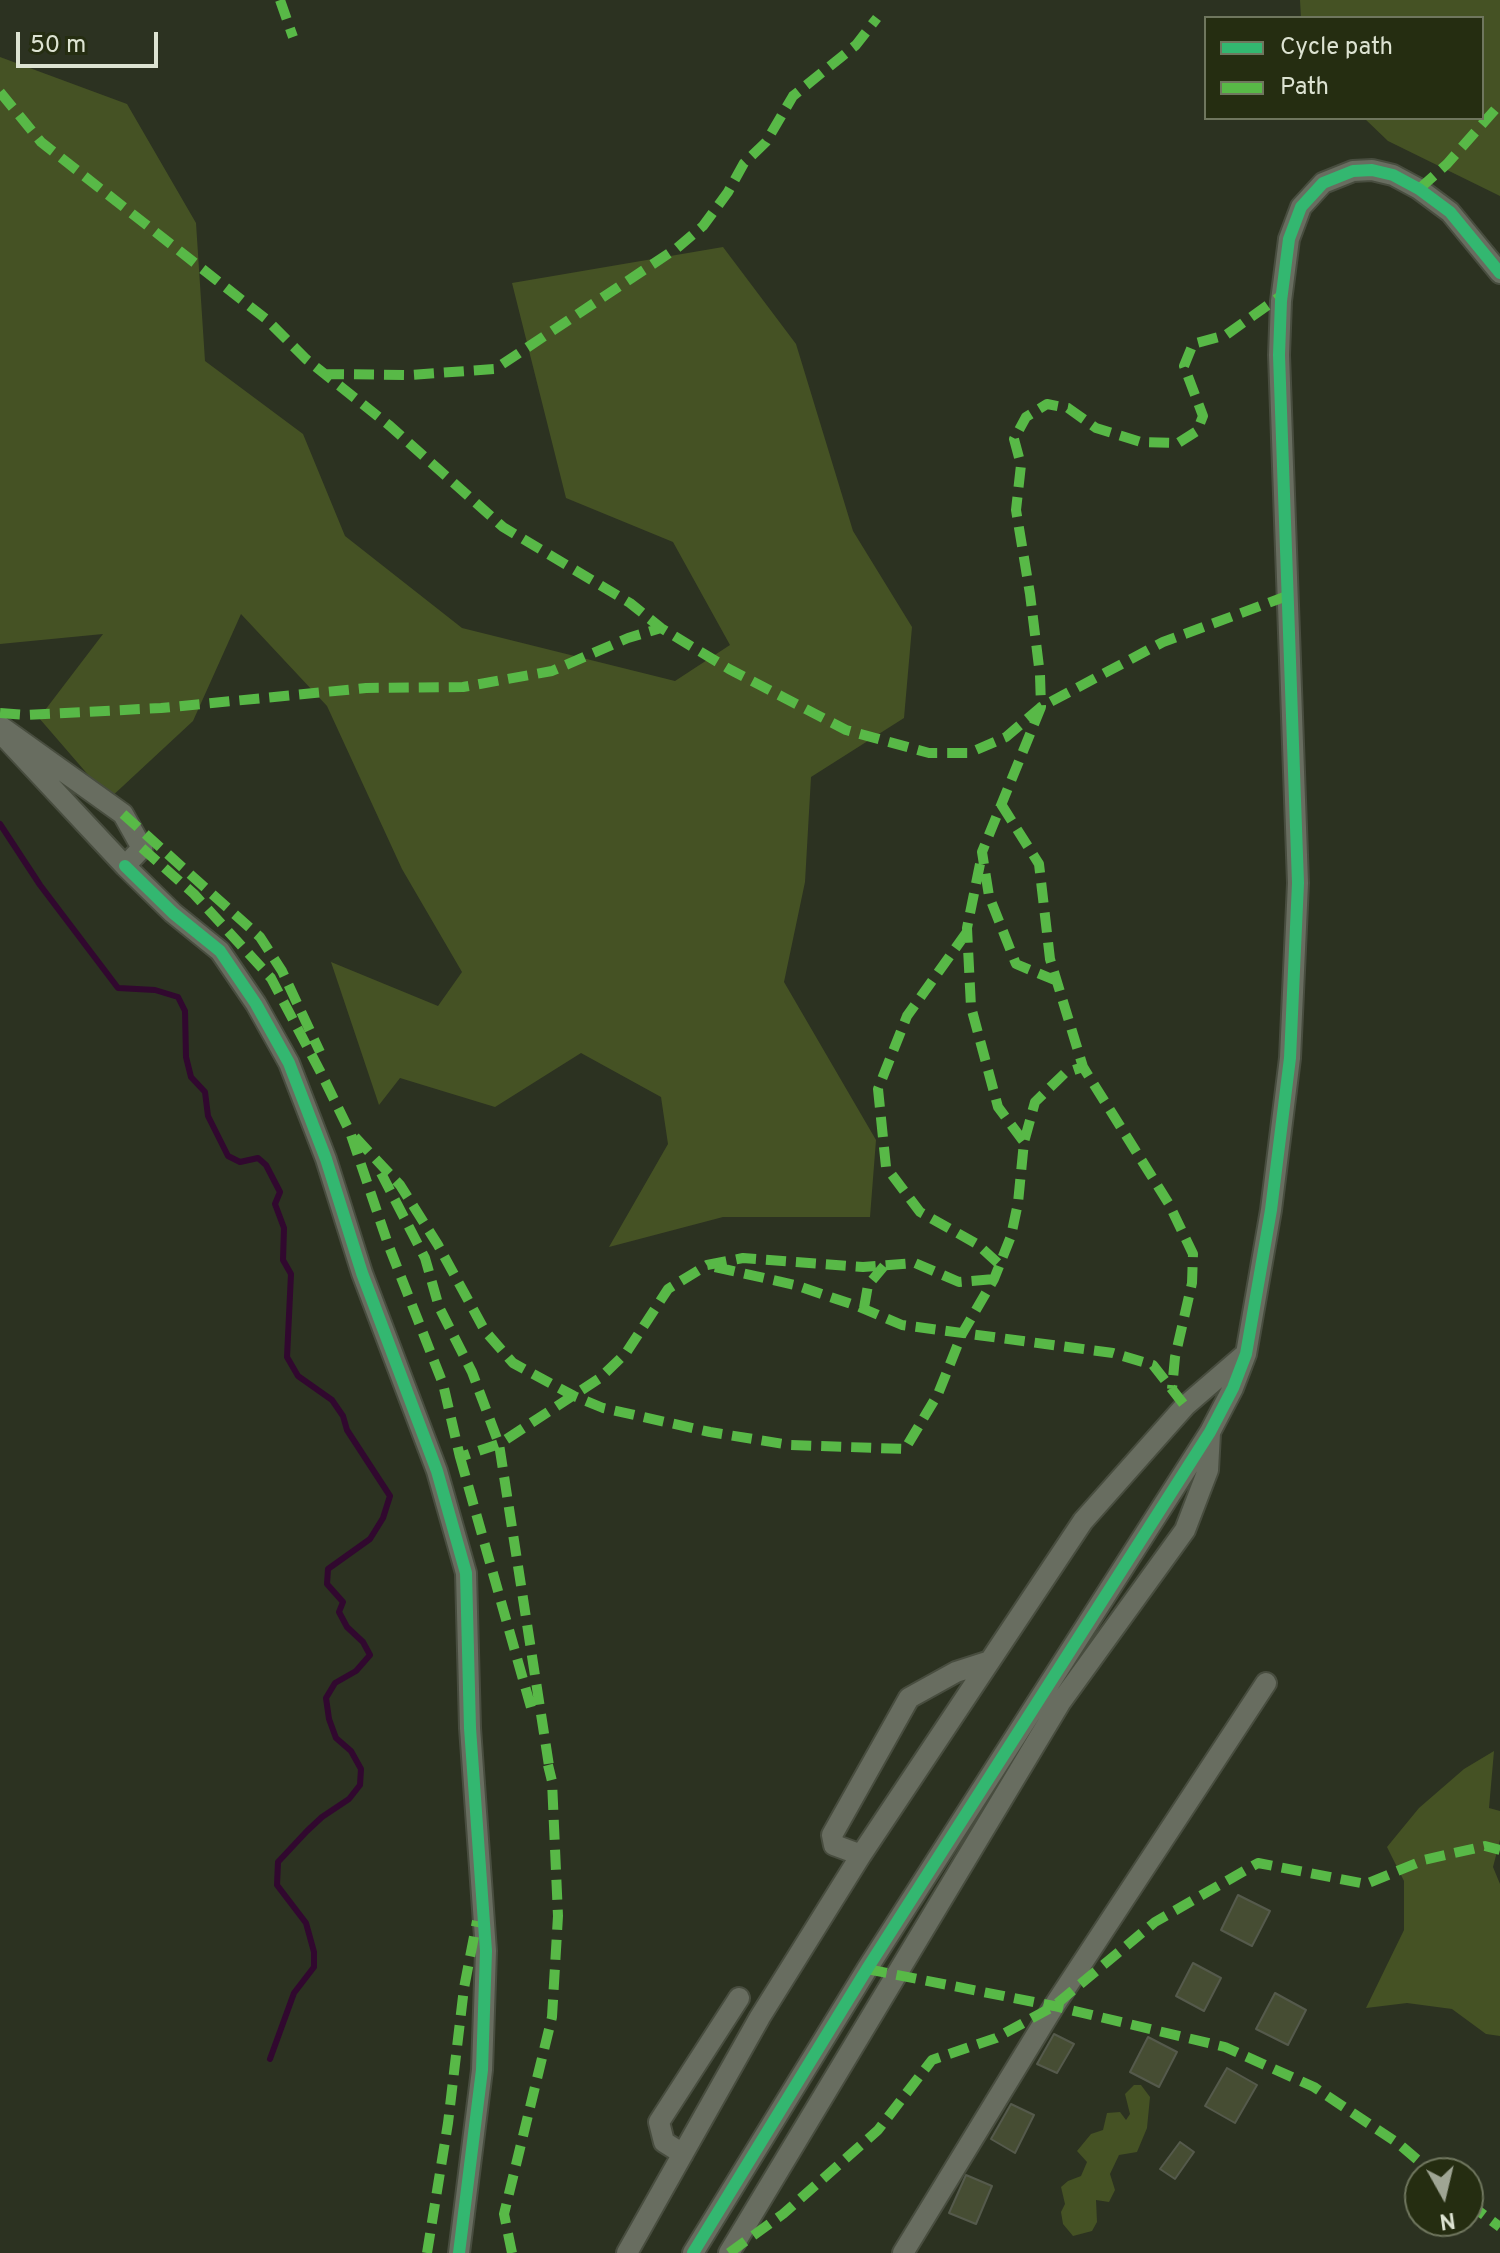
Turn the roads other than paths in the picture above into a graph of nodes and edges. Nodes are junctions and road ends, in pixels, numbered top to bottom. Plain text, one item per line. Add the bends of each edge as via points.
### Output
1 (1500, 273) edge
2 (0, 726) edge
3 (0, 732) edge
4 (125, 866) junction
5 (1246, 1354) junction
6 (1210, 1432) junction
7 (990, 1661) junction
8 (1266, 1683) dead end
9 (861, 1855) junction
10 (739, 1998) dead end
11 (683, 2154) junction
12 (459, 2253) edge
13 (627, 2253) edge
14 (693, 2253) edge
15 (729, 2253) edge
16 (903, 2253) edge

1 - 5 street via 1450,212 1419,189 1372,170 1323,183 1301,207 1289,239 1279,355 1298,899 1290,1058
2 - 4 street via 123,814 142,848
3 - 4 street
4 - 12 street via 220,951 289,1063 437,1471 466,1573 470,1728 486,1951 482,2070
5 - 6 street
5 - 7 street via 1185,1406 1083,1521
6 - 14 street via 867,1969
6 - 15 street via 1208,1470 1185,1530 1060,1703
7 - 9 street
7 - 9 street via 956,1672 909,1698 832,1835 834,1845
8 - 16 street via 1054,2006
9 - 11 street
10 - 11 street via 659,2122 664,2142
11 - 13 street

